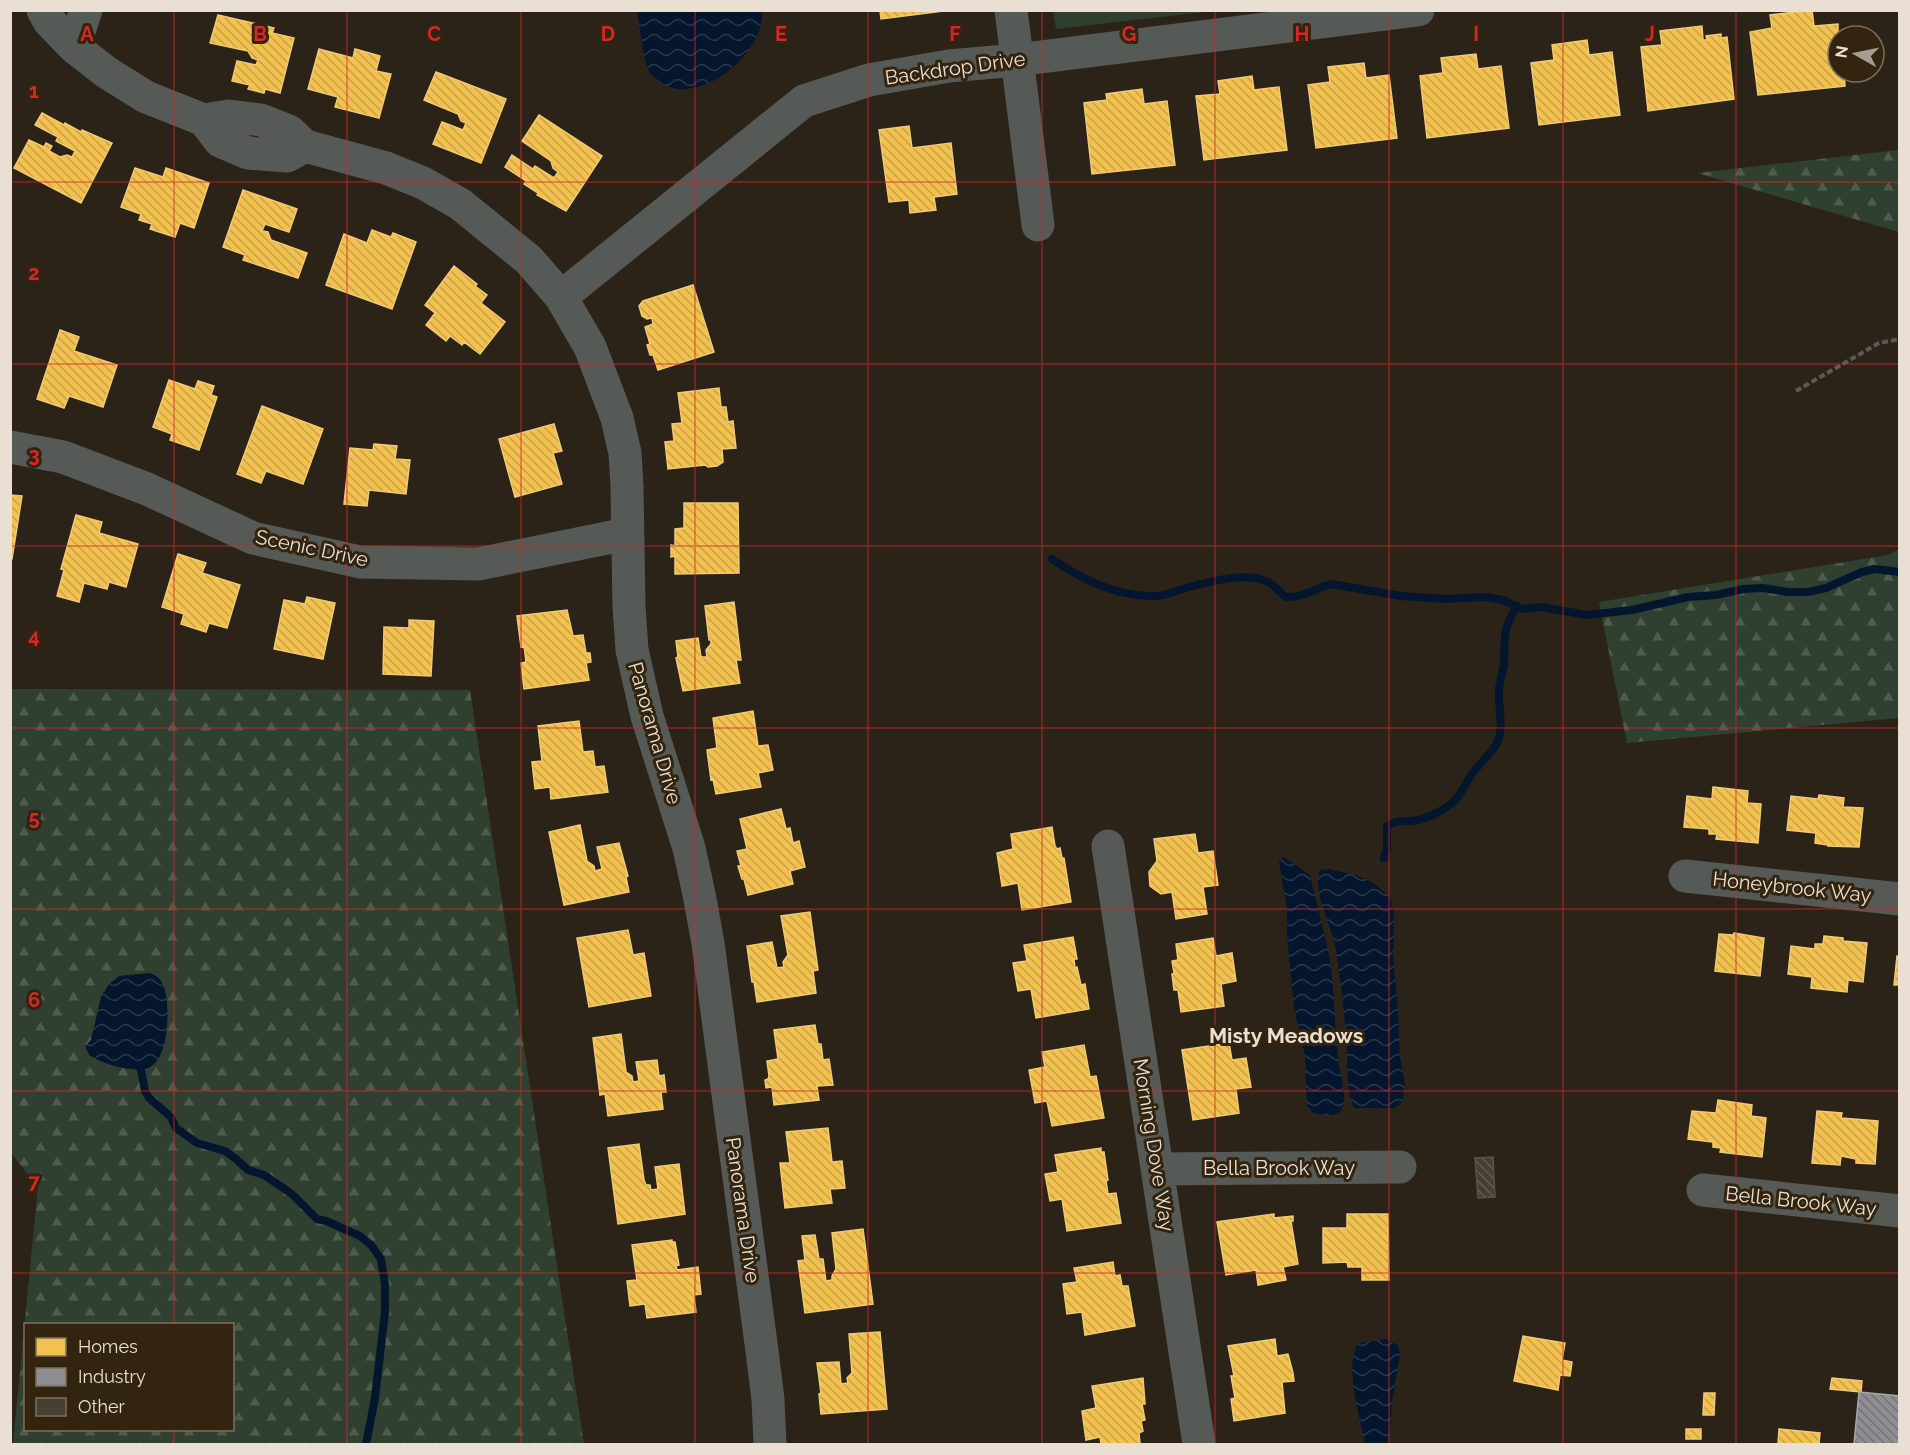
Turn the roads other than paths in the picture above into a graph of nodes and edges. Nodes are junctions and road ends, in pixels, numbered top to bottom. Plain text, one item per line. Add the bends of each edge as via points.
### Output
1 (43, 10) edge
2 (86, 10) edge
3 (1011, 10) edge
4 (1418, 10) edge
5 (74, 47) junction
6 (1017, 60) junction
7 (1038, 225) dead end
8 (561, 297) junction
9 (10, 447) edge
10 (627, 534) junction
11 (1108, 846) dead end
12 (1685, 876) dead end
13 (1899, 899) edge
14 (1400, 1167) dead end
15 (1157, 1169) junction
16 (1702, 1190) dead end
17 (1899, 1211) edge
18 (770, 1444) edge
19 (1199, 1444) edge

1 - 5 street, Panorama Drive
2 - 5 street
3 - 6 street
4 - 6 street, Backdrop Drive
5 - 8 street, Panorama Drive via 146,97 204,120 229,116 261,120 289,131 305,146 386,168 423,183 460,204 529,260
6 - 7 street
6 - 8 street, Backdrop Drive via 949,66 869,80 804,101
8 - 10 street, Panorama Drive via 590,347 617,417 627,486
9 - 10 street, Scenic Drive via 63,457 147,489 253,538 360,562 478,564
10 - 18 street, Panorama Drive via 632,650 647,716 689,848 708,943 764,1360
11 - 15 street, Morning Dove Way
12 - 13 street, Honeybrook Way
14 - 15 street, Bella Brook Way
15 - 19 street, Morning Dove Way
16 - 17 street, Bella Brook Way

